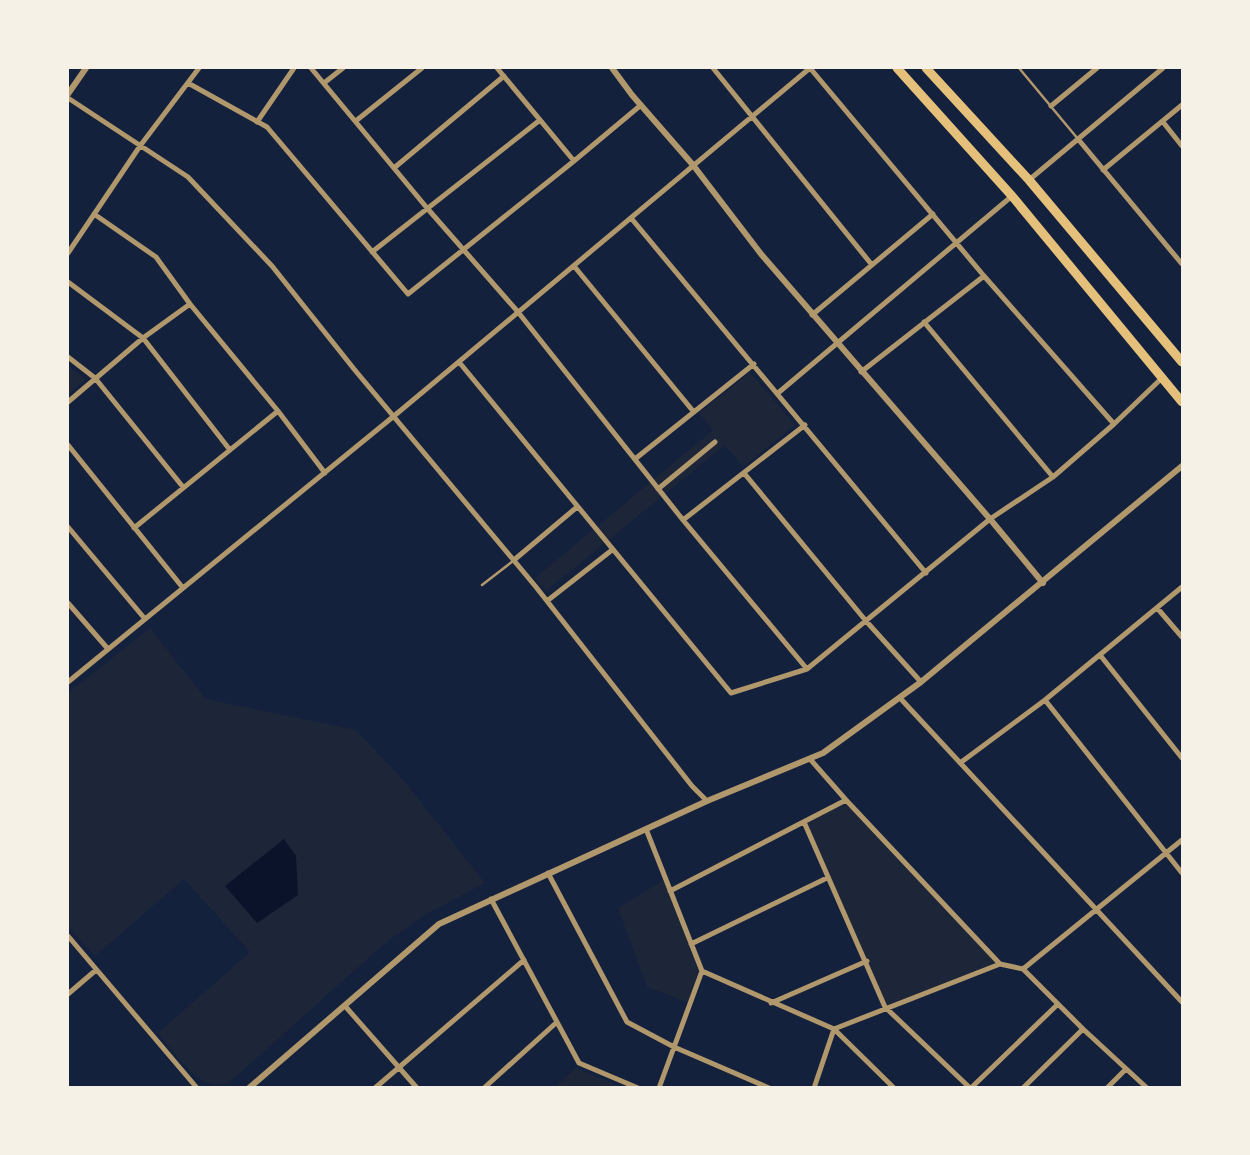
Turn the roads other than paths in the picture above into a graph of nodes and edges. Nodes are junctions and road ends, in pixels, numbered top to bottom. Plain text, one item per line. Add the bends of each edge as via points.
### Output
1 (86, 68) edge
2 (199, 68) edge
3 (294, 68) edge
4 (311, 68) edge
5 (343, 68) edge
6 (422, 68) edge
7 (497, 68) edge
8 (612, 68) edge
9 (712, 68) edge
10 (810, 68) edge
11 (897, 68) edge
12 (926, 68) edge
13 (1019, 68) edge
14 (1097, 68) edge
15 (1163, 68) edge
16 (504, 76) junction
17 (188, 83) junction
18 (324, 83) junction
19 (68, 94) edge
20 (68, 98) edge
21 (641, 105) junction
22 (1182, 105) edge
23 (1051, 106) junction
24 (753, 116) junction
25 (357, 120) junction
26 (540, 120) junction
27 (257, 122) junction
28 (1163, 122) junction
29 (1078, 139) junction
30 (140, 146) junction
31 (1182, 146) edge
32 (574, 161) junction
33 (694, 165) junction
34 (394, 168) junction
35 (1103, 170) junction
36 (1029, 180) junction
37 (1012, 196) junction
38 (427, 208) junction
39 (94, 214) junction
40 (932, 214) junction
41 (631, 218) junction
42 (956, 242) junction
43 (463, 249) junction
44 (68, 252) edge
45 (372, 252) junction
46 (1182, 264) edge
47 (872, 265) junction
48 (574, 266) junction
49 (984, 276) junction
50 (68, 282) edge
51 (190, 304) junction
52 (518, 312) junction
53 (812, 315) junction
54 (924, 322) junction
55 (143, 338) junction
56 (838, 345) junction
57 (68, 357) edge
58 (1182, 360) edge
59 (459, 362) junction
60 (754, 364) junction
61 (860, 372) junction
62 (1163, 377) junction
63 (95, 378) junction
64 (778, 393) junction
65 (68, 402) edge
66 (1182, 402) edge
67 (278, 411) junction
68 (693, 411) junction
69 (394, 416) junction
70 (1114, 424) junction
71 (805, 425) junction
72 (716, 442) dead end
73 (68, 445) edge
74 (230, 450) junction
75 (635, 460) junction
76 (1182, 466) edge
77 (324, 473) junction
78 (744, 473) junction
79 (1053, 477) junction
80 (183, 488) junction
81 (658, 489) junction
82 (577, 507) junction
83 (990, 519) junction
84 (683, 520) junction
85 (68, 527) edge
86 (134, 528) junction
87 (612, 550) junction
88 (514, 560) junction
89 (926, 573) junction
90 (1043, 583) junction
91 (482, 584) dead end
92 (1182, 587) edge
93 (183, 588) junction
94 (547, 601) junction
95 (68, 603) edge
96 (1158, 608) junction
97 (145, 620) junction
98 (866, 621) junction
99 (1182, 637) edge
100 (108, 650) junction
101 (1100, 655) junction
102 (807, 669) junction
103 (68, 682) edge
104 (921, 682) junction
105 (900, 698) junction
106 (1045, 700) junction
107 (1182, 758) edge
108 (810, 759) junction
109 (960, 763) junction
110 (846, 800) junction
111 (707, 801) junction
112 (804, 822) junction
113 (646, 829) junction
114 (1182, 840) edge
115 (1166, 853) junction
116 (548, 873) junction
117 (1182, 874) edge
118 (827, 878) junction
119 (670, 891) junction
120 (491, 899) junction
121 (1097, 909) junction
122 (68, 936) edge
123 (691, 944) junction
124 (524, 960) junction
125 (867, 961) junction
126 (1000, 964) junction
127 (1023, 969) junction
128 (96, 970) junction
129 (702, 971) junction
130 (68, 994) edge
131 (1182, 1002) edge
132 (771, 1003) junction
133 (1058, 1004) junction
134 (345, 1006) junction
135 (885, 1007) junction
136 (557, 1022) junction
137 (834, 1029) junction
138 (1083, 1029) junction
139 (674, 1047) junction
140 (398, 1066) junction
141 (1126, 1068) junction
142 (198, 1088) edge
143 (249, 1088) edge
144 (375, 1088) edge
145 (417, 1088) edge
146 (484, 1088) edge
147 (638, 1088) edge
148 (659, 1088) edge
149 (769, 1088) edge
150 (814, 1088) edge
151 (894, 1088) edge
152 (971, 1088) edge
153 (1023, 1088) edge
154 (1107, 1088) edge
155 (1147, 1088) edge

1 - 19 street
2 - 17 street
3 - 27 street
4 - 18 street
5 - 18 street
6 - 25 street
7 - 16 street
8 - 21 street
9 - 24 street
10 - 24 street
10 - 40 street
11 - 37 main road
12 - 36 main road
13 - 23 lane
14 - 23 street
15 - 29 street
16 - 26 street
16 - 34 street
17 - 27 street
17 - 30 street
18 - 25 street
20 - 30 street
21 - 32 street
21 - 33 street
22 - 28 street
23 - 29 lane
24 - 33 street
24 - 47 street
25 - 34 street
26 - 32 street
26 - 38 street
27 - 45 street via 267,127
28 - 31 street
28 - 35 street
29 - 35 street
29 - 36 street
30 - 39 street
30 - 69 street via 188,177 272,266
32 - 43 street
33 - 41 street
33 - 53 street
34 - 38 street
35 - 46 street
36 - 58 main road
37 - 42 street
37 - 62 main road
38 - 43 street
38 - 45 street
39 - 44 street
39 - 51 street via 156,257
40 - 42 street
40 - 47 street
41 - 48 street
41 - 60 street
42 - 49 street
42 - 56 street
43 - 45 street via 408,294
43 - 52 street
47 - 53 street
48 - 52 street
48 - 68 street
49 - 54 street
49 - 70 street
50 - 55 street
51 - 55 street
51 - 67 street
52 - 59 street
52 - 75 street
53 - 56 street
54 - 61 street
54 - 79 street
55 - 63 street
55 - 74 street
56 - 61 street
56 - 64 street
57 - 63 street
59 - 69 street
59 - 82 street
60 - 64 street
60 - 68 street
61 - 83 street
62 - 66 main road
62 - 70 street
63 - 65 street
63 - 80 street
64 - 71 street
67 - 74 street
67 - 77 street
68 - 75 street
69 - 77 street
69 - 88 street
70 - 79 street
71 - 78 street
71 - 89 street
72 - 81 street
73 - 86 street
74 - 80 street
75 - 81 street
76 - 90 street
77 - 93 street
78 - 84 street
78 - 98 street
79 - 83 street
80 - 86 street
81 - 84 street
82 - 87 street
82 - 88 street
83 - 89 street
83 - 90 street
84 - 102 street
85 - 97 street
86 - 93 street
87 - 94 street
87 - 102 street via 731,692
88 - 91 lane
88 - 94 street
89 - 98 street
90 - 104 street
92 - 96 street
93 - 97 street
94 - 111 street
95 - 100 street
96 - 99 street
96 - 101 street
97 - 100 street
98 - 102 street
98 - 104 street
100 - 103 street
101 - 106 street
101 - 107 street
104 - 105 street
105 - 108 street
105 - 109 street
106 - 109 street
106 - 115 street
108 - 110 street
108 - 111 street
109 - 121 street
110 - 112 street
110 - 126 street
111 - 113 street
112 - 118 street
112 - 119 street
113 - 116 street
113 - 119 street
114 - 115 street
115 - 117 street
115 - 121 street
116 - 120 street
116 - 139 street via 626,1022
118 - 123 street
118 - 125 street
119 - 123 street
120 - 124 street
120 - 134 street via 439,924
121 - 127 street
121 - 131 street
122 - 128 street
123 - 129 street
124 - 136 street
124 - 140 street
125 - 132 street
125 - 135 street
126 - 127 street
126 - 135 street
127 - 133 street
128 - 130 street
128 - 142 street
129 - 132 street
129 - 139 street
132 - 137 street
133 - 138 street
133 - 152 street
134 - 140 street
134 - 143 street
135 - 137 street
135 - 152 street
136 - 146 street
136 - 147 street via 579,1063
137 - 150 street
137 - 151 street
138 - 141 street
138 - 153 street
139 - 148 street
139 - 149 street
140 - 144 street
140 - 145 street
141 - 154 street
141 - 155 street

